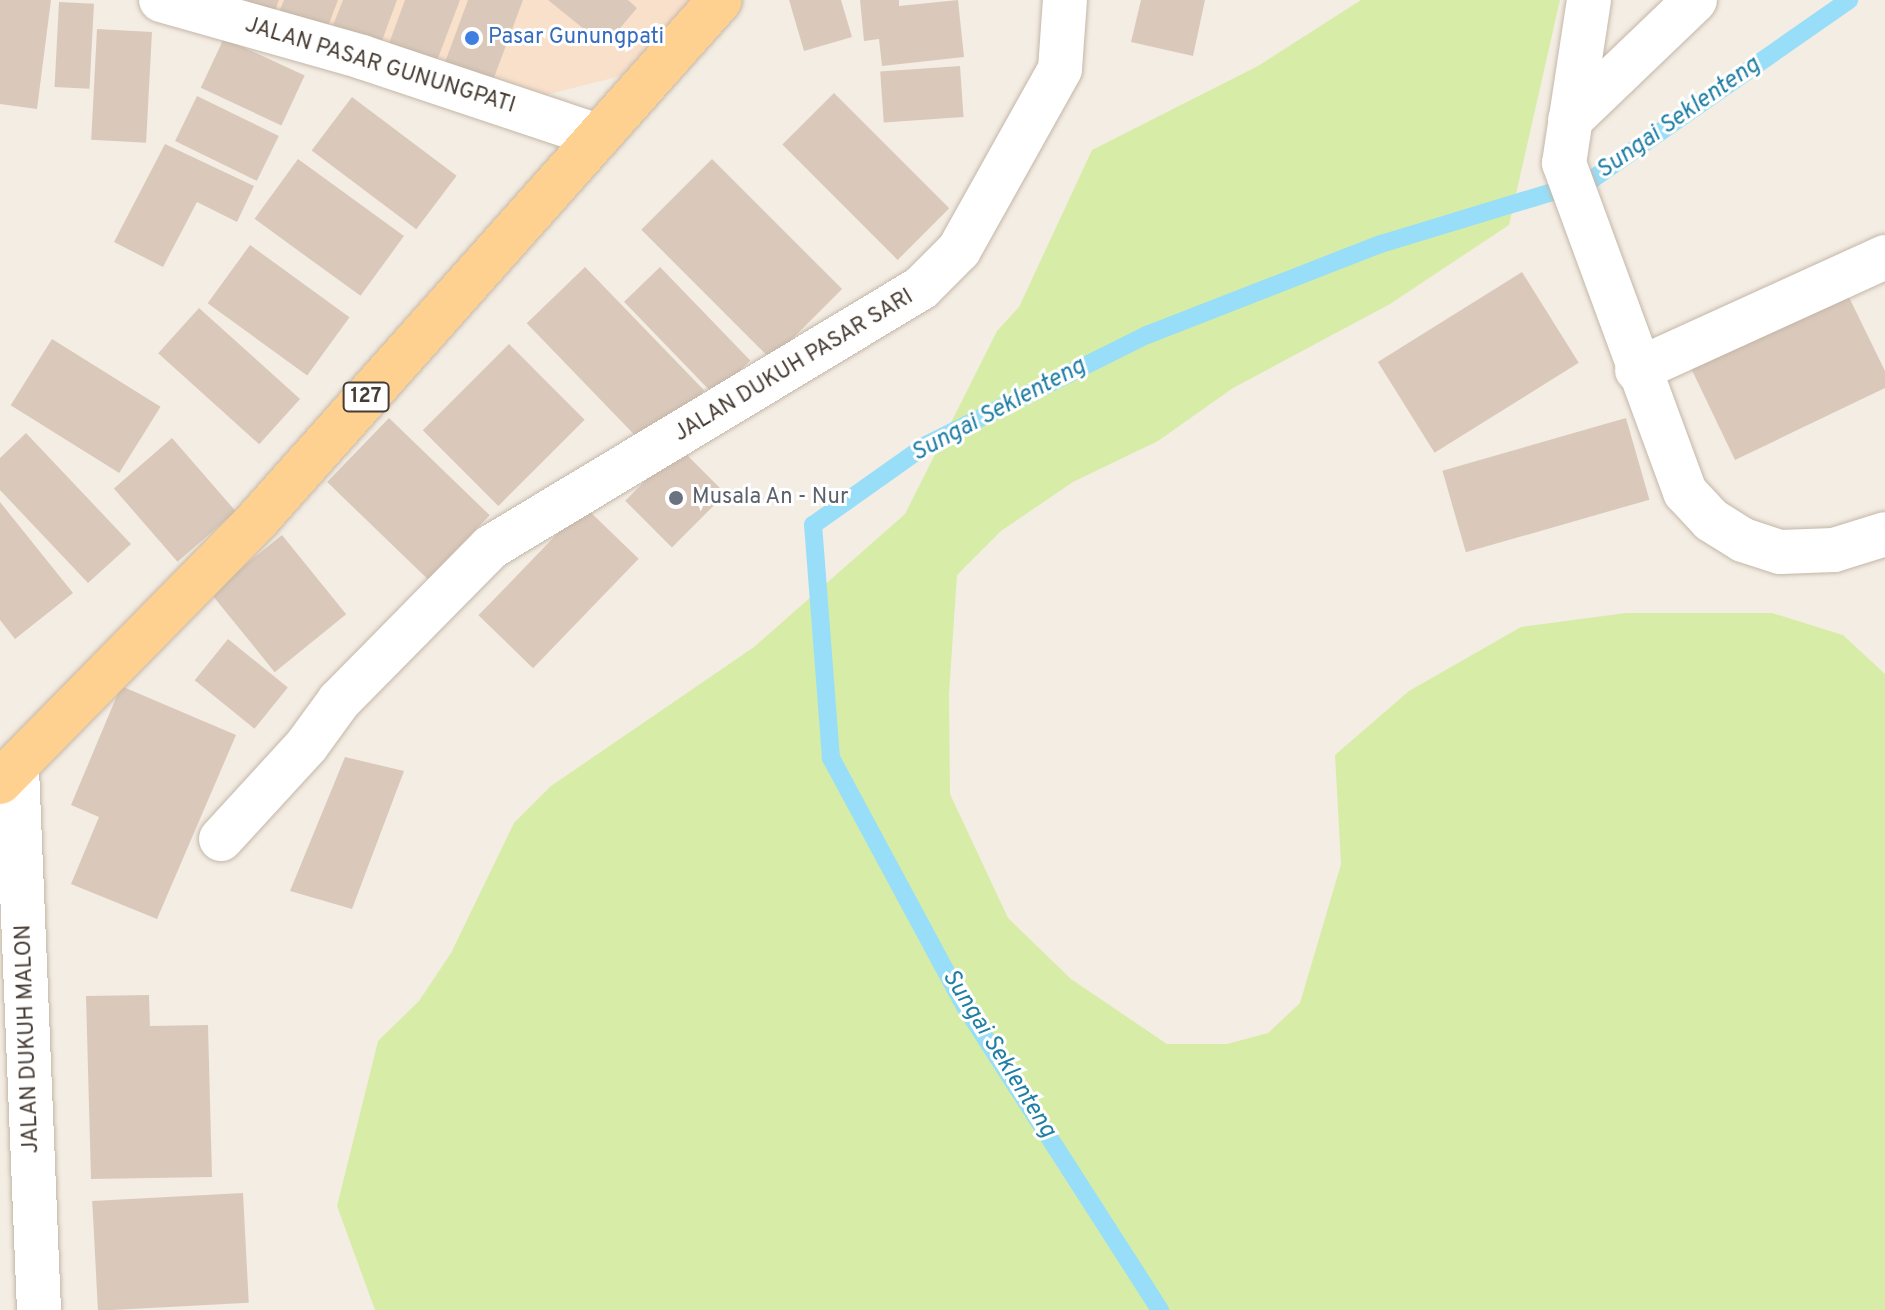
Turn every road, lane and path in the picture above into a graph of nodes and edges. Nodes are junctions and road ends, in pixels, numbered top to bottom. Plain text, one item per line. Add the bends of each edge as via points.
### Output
1 (161, 0) edge
2 (720, 0) edge
3 (1065, 0) edge
4 (1589, 0) edge
5 (1695, 0) edge
6 (1570, 120) junction
7 (598, 136) junction
8 (1885, 257) edge
9 (1637, 370) junction
10 (1885, 534) edge
11 (9, 775) edge
12 (221, 839) dead end
13 (39, 1310) edge

1 - 7 street, JALAN PASAR GUNUNGPATI via 362,57
2 - 7 main road, 127
3 - 12 street, JALAN DUKUH PASAR SARI via 1060,69 959,250 921,288 491,547 401,636
4 - 6 street
5 - 6 street
6 - 9 street via 1564,163
7 - 11 main road, 127 via 259,518
8 - 9 street
9 - 10 street via 1685,492 1711,520 1743,540 1780,552 1834,550
11 - 13 street, JALAN DUKUH MALON

